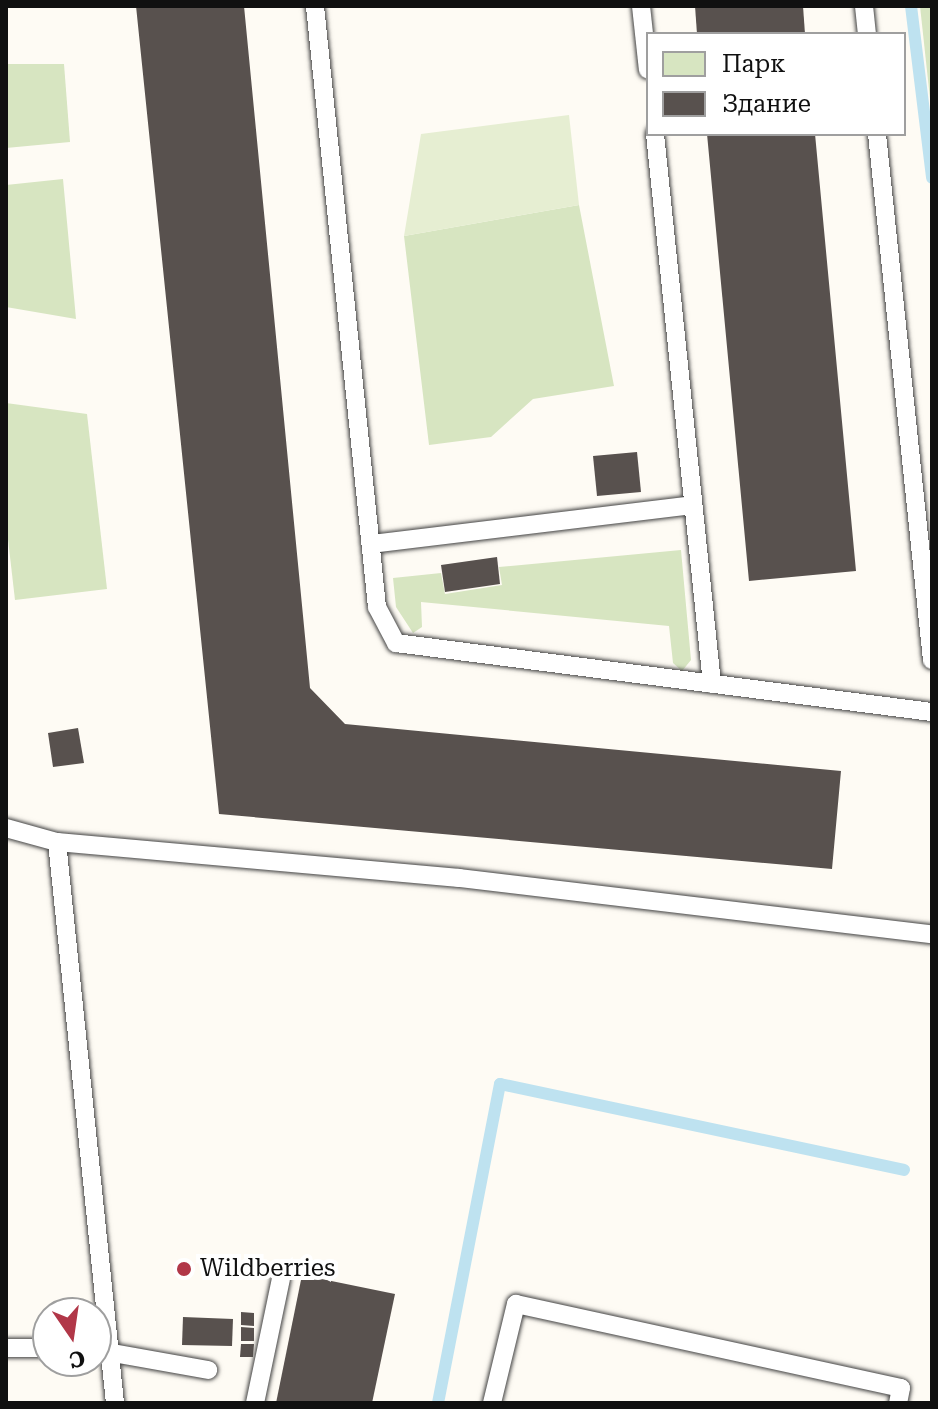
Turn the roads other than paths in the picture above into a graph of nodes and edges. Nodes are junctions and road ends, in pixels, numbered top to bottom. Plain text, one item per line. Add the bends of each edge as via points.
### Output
1 (315, 6) edge
2 (641, 6) edge
3 (864, 6) edge
4 (867, 32) edge
5 (646, 52) edge
6 (655, 136) edge
7 (877, 136) edge
8 (692, 505) junction
9 (371, 544) junction
10 (932, 660) edge
11 (712, 684) junction
12 (932, 712) edge
13 (6, 828) edge
14 (57, 842) junction
15 (932, 934) edge
16 (281, 1279) dead end
17 (99, 1297) edge
18 (6, 1348) edge
19 (32, 1348) edge
20 (112, 1352) edge
21 (208, 1370) dead end
22 (110, 1377) edge
23 (115, 1403) edge
24 (255, 1403) edge
25 (492, 1403) edge
26 (898, 1403) edge

1 - 9 lane
2 - 5 lane
3 - 4 lane
6 - 8 lane
7 - 10 lane
8 - 9 lane
8 - 11 lane
9 - 11 lane via 377,607 396,643
11 - 12 lane
13 - 14 lane
14 - 15 lane via 459,878
14 - 17 lane
16 - 24 lane
18 - 19 lane
20 - 21 lane
22 - 23 lane
25 - 26 lane via 516,1304 901,1388

